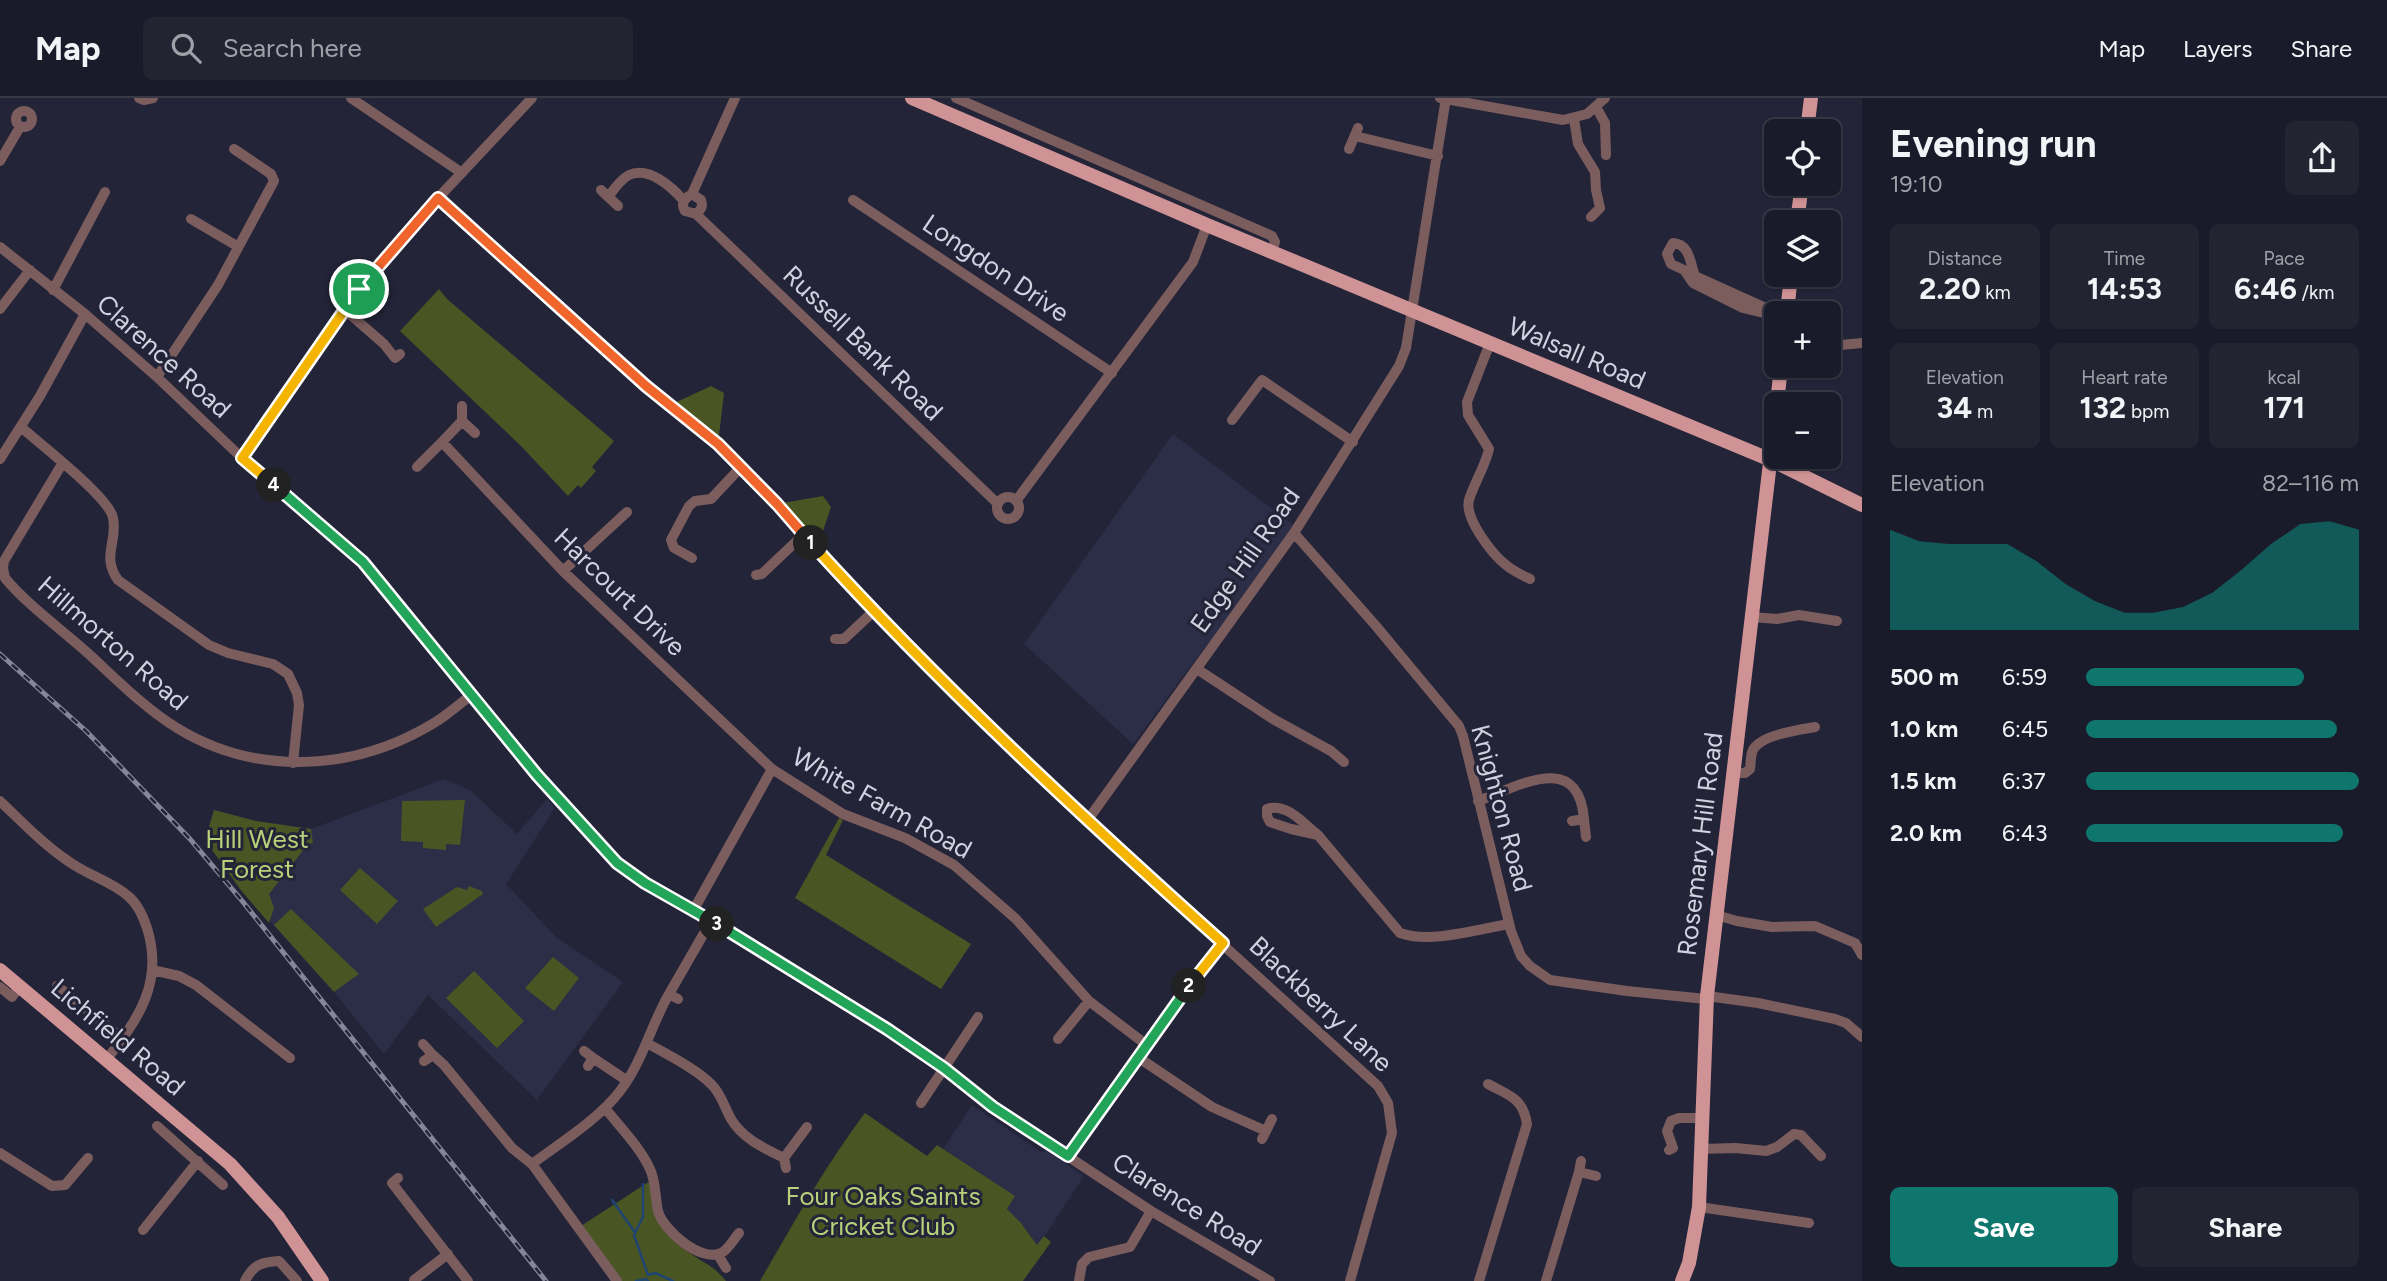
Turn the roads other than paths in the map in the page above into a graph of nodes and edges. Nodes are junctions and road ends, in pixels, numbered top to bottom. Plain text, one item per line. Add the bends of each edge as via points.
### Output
1 (139, 98) edge
2 (153, 98) edge
3 (351, 98) edge
4 (532, 98) edge
5 (735, 98) edge
6 (912, 98) edge
7 (956, 98) edge
8 (1605, 98) edge
9 (1811, 98) edge
10 (1444, 99) edge
11 (1596, 107) junction
12 (1574, 119) junction
13 (1808, 119) edge
14 (20, 127) dead end
15 (234, 149) dead end
16 (1349, 149) dead end
17 (1606, 155) dead end
18 (1437, 156) junction
19 (0, 161) edge
20 (462, 173) junction
21 (105, 192) dead end
22 (438, 198) junction
23 (688, 198) junction
24 (853, 200) dead end
25 (618, 206) dead end
26 (1591, 217) dead end
27 (191, 219) dead end
28 (1207, 225) junction
29 (237, 246) junction
30 (0, 247) edge
31 (1272, 251) junction
32 (1687, 266) dead end
33 (30, 271) junction
34 (53, 289) junction
35 (1764, 308) edge
36 (0, 309) edge
37 (345, 310) junction
38 (1411, 310) junction
39 (85, 314) junction
40 (1490, 343) junction
41 (1862, 343) edge
42 (1841, 345) edge
43 (395, 359) dead end
44 (1112, 373) junction
45 (157, 377) junction
46 (462, 406) dead end
47 (1232, 419) dead end
48 (462, 421) junction
49 (22, 427) junction
50 (475, 433) dead end
51 (442, 442) junction
52 (1353, 442) junction
53 (1764, 457) edge
54 (242, 458) junction
55 (0, 459) edge
56 (62, 464) junction
57 (417, 467) dead end
58 (741, 467) junction
59 (1770, 469) edge
60 (1789, 469) edge
61 (1016, 501) junction
62 (998, 504) junction
63 (1862, 505) edge
64 (627, 512) dead end
65 (1294, 533) junction
66 (804, 534) junction
67 (692, 558) dead end
68 (563, 571) junction
69 (756, 575) dead end
70 (1530, 579) dead end
71 (874, 611) junction
72 (1752, 617) junction
73 (1837, 621) dead end
74 (835, 639) dead end
75 (1197, 669) junction
76 (472, 694) junction
77 (1815, 727) dead end
78 (1343, 762) dead end
79 (293, 763) junction
80 (772, 768) junction
81 (1733, 773) junction
82 (0, 801) edge
83 (1478, 801) junction
84 (1087, 821) junction
85 (1318, 835) dead end
86 (1586, 837) dead end
87 (693, 911) junction
88 (1716, 915) junction
89 (711, 921) junction
90 (1509, 924) junction
91 (1223, 943) junction
92 (1862, 955) edge
93 (0, 970) edge
94 (152, 970) junction
95 (57, 986) dead end
96 (0, 987) edge
97 (19, 987) junction
98 (1706, 997) junction
99 (1089, 1002) junction
100 (978, 1017) dead end
101 (1862, 1037) edge
102 (123, 1039) junction
103 (1058, 1039) dead end
104 (647, 1042) junction
105 (423, 1044) dead end
106 (1148, 1046) junction
107 (290, 1058) dead end
108 (588, 1058) dead end
109 (107, 1059) junction
110 (1139, 1059) junction
111 (944, 1068) junction
112 (626, 1080) junction
113 (1486, 1084) dead end
114 (921, 1103) dead end
115 (605, 1108) junction
116 (1702, 1118) junction
117 (1272, 1119) dead end
118 (157, 1126) dead end
119 (186, 1126) junction
120 (807, 1128) dead end
121 (174, 1140) junction
122 (1700, 1149) junction
123 (1668, 1150) dead end
124 (0, 1153) edge
125 (1068, 1156) junction
126 (1821, 1156) dead end
127 (88, 1158) dead end
128 (198, 1161) junction
129 (532, 1164) junction
130 (1596, 1177) dead end
131 (391, 1184) dead end
132 (223, 1185) dead end
133 (1699, 1207) junction
134 (1151, 1211) junction
135 (1809, 1223) dead end
136 (143, 1230) dead end
137 (738, 1233) dead end
138 (303, 1252) junction
139 (448, 1254) junction
140 (718, 1255) junction
141 (726, 1268) dead end
142 (288, 1269) junction
143 (414, 1280) edge
144 (245, 1281) edge
145 (297, 1281) edge
146 (322, 1281) edge
147 (468, 1281) edge
148 (617, 1281) edge
149 (1079, 1281) edge
150 (1270, 1281) edge
151 (1350, 1281) edge
152 (1479, 1281) edge
153 (1546, 1281) edge
154 (1682, 1281) edge

1 - 2 street
3 - 20 street
4 - 20 street
5 - 23 street
6 - 28 main road, Walsall Road
7 - 31 street, Walsall Road via 1272,236
8 - 11 street
9 - 13 main road
10 - 12 street via 1552,120
10 - 18 street, Edge Hill Road
11 - 12 street
11 - 17 street via 1605,123
12 - 26 street via 1578,144 1595,172 1597,199 1605,211
14 - 19 street
15 - 29 street via 271,174 274,181
16 - 18 street via 1357,132
18 - 38 street, Edge Hill Road
20 - 22 street
21 - 34 street
22 - 37 street
22 - 58 street, Blackberry Lane
23 - 25 street via 660,179 629,171 605,193
23 - 62 street, Russell Bank Road via 701,200 702,208 696,214
24 - 44 street, Longdon Drive
27 - 29 street
28 - 31 main road, Walsall Road
28 - 44 street, Russell Bank Road via 1193,262
29 - 45 street via 218,285
30 - 33 street, Clarence Road
31 - 38 main road, Walsall Road
32 - 35 street via 1695,276
33 - 34 street, Clarence Road
33 - 36 street
34 - 39 street, Clarence Road
37 - 43 street
37 - 54 street
38 - 40 main road, Walsall Road
38 - 52 street, Edge Hill Road via 1399,366
39 - 45 street, Clarence Road
39 - 49 street
40 - 53 main road, Walsall Road
40 - 70 street via 1467,402 1468,415 1489,449 1468,513 1504,564
41 - 42 street
44 - 61 street, Russell Bank Road
45 - 54 street, Clarence Road
46 - 48 street
47 - 52 street via 1262,380
48 - 50 street
48 - 51 street
49 - 55 street
49 - 56 street
51 - 57 street
51 - 68 street, Harcourt Drive
52 - 65 street, Edge Hill Road
54 - 76 street, Clarence Road via 363,562
56 - 79 street via 110,507 114,528 109,555 118,580 209,645 281,668 293,681 299,705
56 - 79 street, Hillmorton Road via 4,561 5,578 176,728 228,752
58 - 66 street, Blackberry Lane
58 - 67 street via 711,499 690,506 671,540 674,548
59 - 72 main road, Rosemary Hill Road
60 - 63 main road, Walsall Road
61 - 62 street via 1007,497
61 - 62 street, Russell Bank Road via 1018,511 1012,518 1000,516
64 - 68 street
65 - 75 street, Edge Hill Road
65 - 83 street, Knighton Road via 1459,726
66 - 69 street
66 - 71 street, Blackberry Lane
68 - 80 street, Harcourt Drive
71 - 74 street via 844,639
71 - 84 street, Blackberry Lane
72 - 73 street via 1799,615
72 - 81 main road, Rosemary Hill Road
75 - 78 street
75 - 84 street, Edge Hill Road
76 - 79 street, Hillmorton Road via 436,722 392,744 336,759
76 - 87 street, Clarence Road via 617,863
77 - 81 street via 1778,735 1755,746 1750,769
80 - 87 street, White Farm Road
80 - 99 street, White Farm Road via 844,814 905,838 954,865 1022,925
81 - 88 main road, Rosemary Hill Road
82 - 94 street via 69,863 135,902 149,934
83 - 86 street via 1548,776 1561,778 1573,786 1582,802 1578,820
83 - 90 street, Knighton Road
84 - 91 street, Blackberry Lane
85 - 90 street via 1400,933 1430,937
87 - 89 street, Clarence Road
88 - 92 street via 1772,927 1815,926 1855,943
88 - 98 main road, Rosemary Hill Road
89 - 104 street via 673,997 654,1020
89 - 111 street, Clarence Road
90 - 98 street, Knighton Road via 1521,956 1550,980
91 - 106 street
91 - 151 street, Blackberry Lane via 1378,1086 1388,1103 1392,1133
93 - 97 main road, Lichfield Road
94 - 102 street via 143,1006
94 - 107 street via 196,985
95 - 102 street, Lichfield Road
96 - 97 street, Lichfield Road via 12,997
97 - 109 main road, Lichfield Road
98 - 101 street, Knighton Road via 1835,1019
98 - 116 main road, Rosemary Hill Road
99 - 103 street
99 - 106 street, White Farm Road
100 - 111 street
102 - 109 street
104 - 112 street
104 - 120 street via 706,1079 742,1132 785,1163
105 - 129 street via 428,1058 452,1074 512,1148
106 - 110 street
108 - 112 street
109 - 119 main road, Lichfield Road
110 - 117 street via 1264,1135
110 - 125 street
111 - 114 street
111 - 125 street, Clarence Road
112 - 115 street
113 - 152 street via 1518,1101 1525,1109 1527,1124
115 - 129 street
115 - 140 street via 645,1160 659,1214 676,1237 697,1252
116 - 122 main road, Rosemary Hill Road
116 - 123 street via 1671,1121 1667,1131 1673,1148
118 - 121 street, Lichfield Road
119 - 121 street, Lichfield Road
119 - 138 main road, Lichfield Road via 241,1175
121 - 128 street, Lichfield Road
122 - 126 street via 1766,1151 1794,1134 1801,1135
122 - 133 main road, Rosemary Hill Road
124 - 127 street via 52,1186 65,1185
125 - 134 street, Clarence Road
128 - 132 street, Lichfield Road
128 - 136 street
129 - 148 street
130 - 153 street via 1580,1167
131 - 139 street
133 - 135 street
133 - 154 main road, Rosemary Hill Road
134 - 149 street via 1130,1247 1089,1257 1082,1264
134 - 150 street, Clarence Road
137 - 140 street
138 - 142 street
138 - 146 main road, Lichfield Road
139 - 143 street
139 - 147 street
140 - 141 street
142 - 144 street via 279,1261 263,1262 251,1269
142 - 145 street

